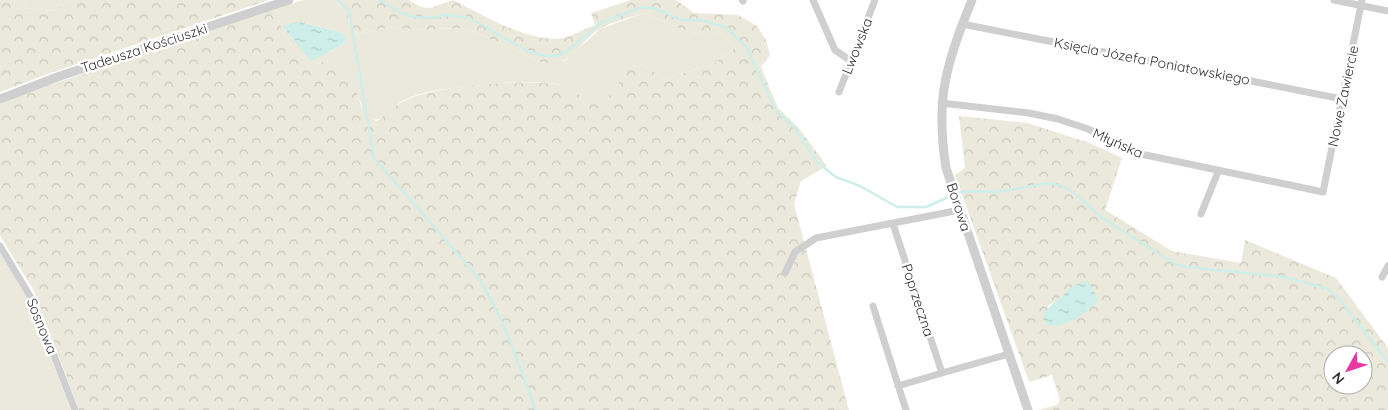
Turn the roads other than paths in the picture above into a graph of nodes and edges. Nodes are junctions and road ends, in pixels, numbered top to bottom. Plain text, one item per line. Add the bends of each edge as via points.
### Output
1 (289, 0) edge
2 (812, 0) edge
3 (875, 0) edge
4 (972, 0) edge
5 (1334, 0) edge
6 (1362, 3) edge
7 (1388, 11) edge
8 (962, 24) junction
9 (851, 61) junction
10 (839, 92) dead end
11 (0, 99) edge
12 (1342, 99) junction
13 (941, 103) junction
14 (1218, 172) junction
15 (1323, 192) joint
16 (958, 206) junction
17 (1201, 214) dead end
18 (893, 224) junction
19 (0, 246) edge
20 (1388, 266) edge
21 (785, 273) dead end
22 (1382, 277) dead end
23 (873, 306) dead end
24 (1009, 354) junction
25 (942, 373) junction
26 (898, 386) junction
27 (74, 410) edge
28 (906, 410) edge
29 (1028, 410) edge

1 - 11 street, Tadeusza Kościuszki via 68,73
2 - 9 street via 835,50
3 - 9 street, Lwowska
4 - 8 street, Borowa
5 - 6 street
6 - 7 street
6 - 12 street, Nowe Zawiercie
8 - 12 street, Księcia Józefa Poniatowskiego
8 - 13 street, Borowa via 947,68
9 - 10 street, Lwowska
12 - 15 street, Nowe Zawiercie
13 - 14 street, Młyńska via 1029,113 1058,120 1088,129 1136,153
13 - 16 street, Borowa via 946,168
14 - 15 street, Młyńska
14 - 17 street
16 - 18 street
16 - 24 street, Borowa
18 - 21 street via 816,238 795,252
18 - 25 street, Poprzeczna
19 - 27 street, Sosnowa via 34,301
20 - 22 street
23 - 26 street
24 - 25 street
24 - 29 street, Borowa
25 - 26 street
26 - 28 street

